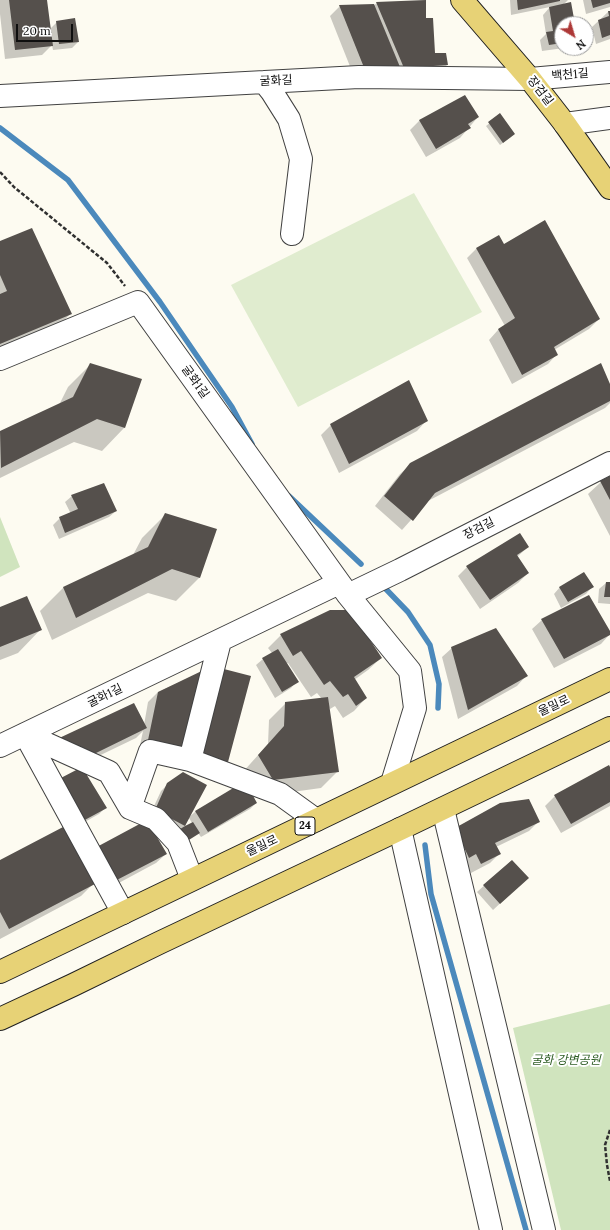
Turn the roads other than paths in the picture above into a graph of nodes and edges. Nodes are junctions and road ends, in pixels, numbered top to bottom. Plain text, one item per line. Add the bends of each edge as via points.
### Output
1 (462, 0) edge
2 (610, 72) edge
3 (530, 79) junction
4 (264, 82) junction
5 (0, 96) edge
6 (610, 118) edge
7 (565, 124) junction
8 (610, 188) edge
9 (292, 234) dead end
10 (0, 359) edge
11 (610, 463) edge
12 (343, 589) junction
13 (220, 641) junction
14 (610, 679) edge
15 (610, 728) edge
16 (25, 734) junction
17 (0, 746) edge
18 (190, 760) junction
19 (392, 783) junction
20 (130, 808) junction
21 (443, 809) junction
22 (316, 820) junction
23 (400, 829) junction
24 (192, 879) junction
25 (123, 913) junction
26 (2, 968) edge
27 (0, 1019) edge
28 (491, 1230) edge
29 (544, 1230) edge

1 - 3 main road, 장검길
2 - 3 street, 백천1길
3 - 4 street, 굴화길 via 360,77
3 - 7 main road, 장검길
4 - 5 street, 굴화길
4 - 9 street via 289,119 301,159
6 - 7 street
7 - 8 main road, 장검길
10 - 12 street, 굴화1길 via 138,302
11 - 12 street, 장검길 via 407,566
12 - 13 street, 굴화1길
12 - 19 street, 굴화1길 via 410,671 416,708
13 - 16 street, 굴화1길
13 - 18 street
14 - 19 main road, 울밀로 / 24
15 - 21 main road
16 - 17 street, 굴화1길
16 - 20 street via 109,772
16 - 25 street
18 - 20 street via 150,751
18 - 22 street via 280,794
19 - 22 main road, 울밀로 / 24
20 - 24 street via 156,819 178,842
21 - 23 main road
21 - 29 street
22 - 24 main road, 울밀로 / 24
23 - 27 main road
23 - 28 street
24 - 25 main road, 울밀로 / 24
25 - 26 main road, 울밀로 / 24

